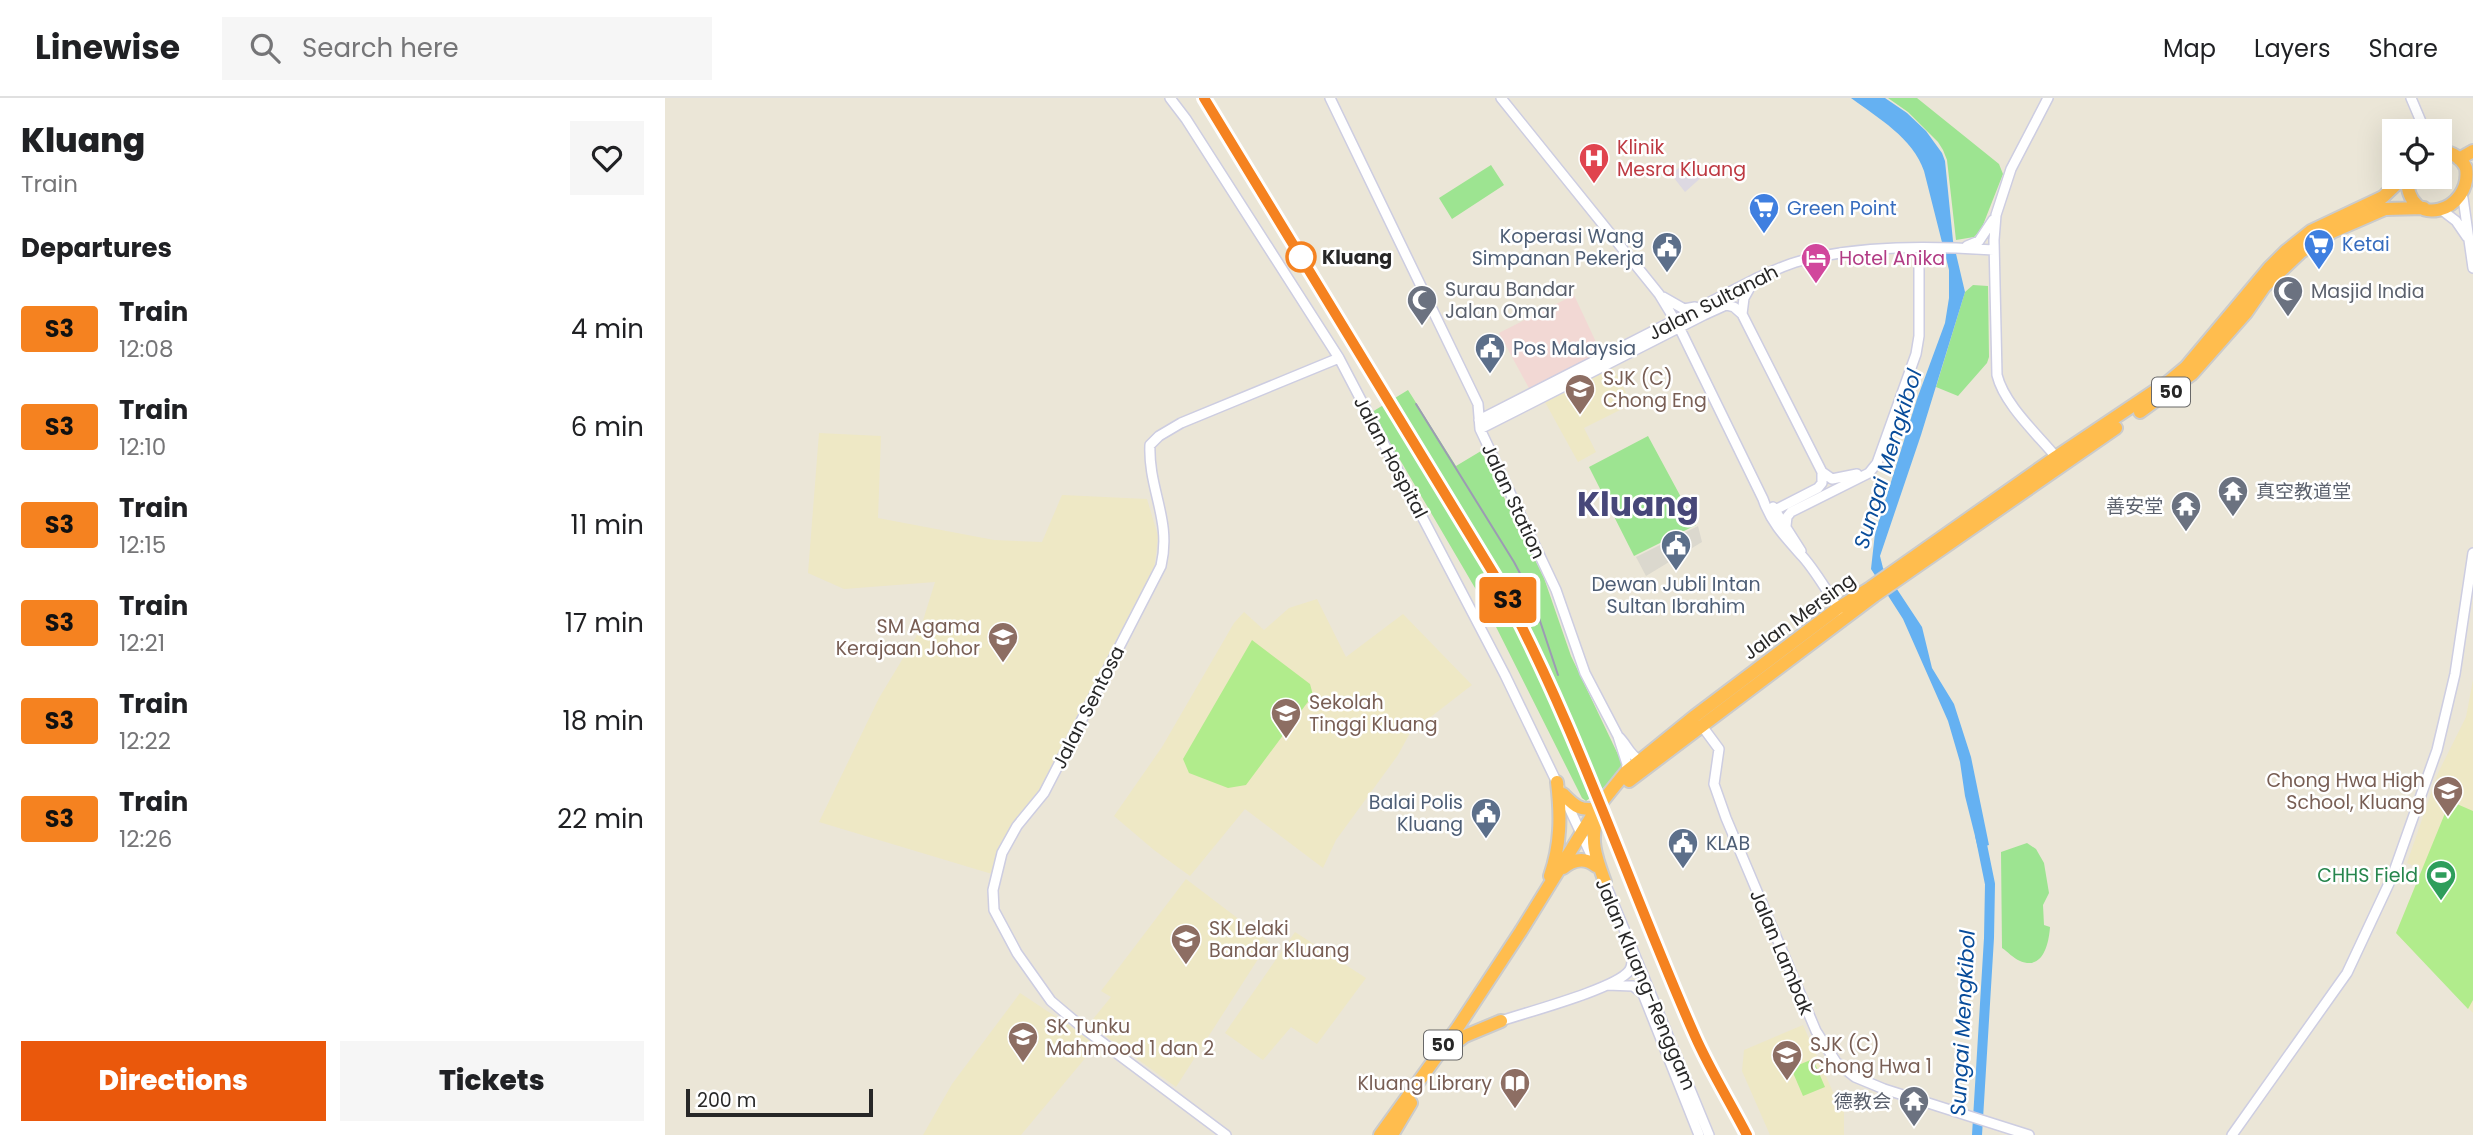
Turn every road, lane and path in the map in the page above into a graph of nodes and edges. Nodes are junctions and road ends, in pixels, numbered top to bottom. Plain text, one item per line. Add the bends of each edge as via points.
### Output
1 (1170, 98) edge
2 (1177, 98) edge
3 (1330, 98) edge
4 (1500, 98) edge
5 (2048, 98) edge
6 (2411, 98) edge
7 (1186, 119) junction
8 (2419, 119) edge
9 (2473, 151) edge
10 (2452, 155) edge
11 (2459, 159) junction
12 (2392, 189) edge
13 (2409, 189) edge
14 (2467, 191) edge
15 (2424, 208) junction
16 (2443, 211) junction
17 (1996, 215) junction
18 (2468, 238) junction
19 (1966, 247) junction
20 (1905, 248) junction
21 (1933, 248) junction
22 (1994, 250) junction
23 (1919, 266) junction
24 (2473, 268) edge
25 (1755, 279) junction
26 (1659, 294) junction
27 (1709, 303) junction
28 (1741, 314) junction
29 (1677, 324) junction
30 (1339, 358) junction
31 (1480, 425) junction
32 (2056, 457) junction
33 (1822, 472) junction
34 (1869, 473) junction
35 (1763, 499) junction
36 (1775, 510) junction
37 (1786, 526) junction
38 (2473, 553) edge
39 (1802, 556) junction
40 (1901, 571) junction
41 (1842, 613) junction
42 (1702, 726) junction
43 (1679, 731) junction
44 (1618, 736) junction
45 (1640, 760) junction
46 (1626, 772) junction
47 (1560, 788) junction
48 (1598, 811) junction
49 (1581, 834) junction
50 (1597, 866) junction
51 (1557, 873) junction
52 (1605, 882) junction
53 (1543, 897) junction
54 (1631, 946) junction
55 (1496, 969) junction
56 (1607, 985) junction
57 (1501, 1021) junction
58 (1226, 1135) edge
59 (1380, 1135) edge
60 (1392, 1135) edge
61 (1699, 1135) edge
62 (1709, 1135) edge
63 (2029, 1135) edge
64 (2232, 1135) edge

1 - 7 street, Jalan Hospital
2 - 7 street
3 - 31 street, Jalan Station via 1478,404
4 - 26 street
5 - 17 street via 2011,169
6 - 8 street
7 - 30 street, Jalan Hospital
9 - 11 highway
10 - 11 highway
11 - 14 highway via 2468,175
12 - 32 highway, Jalan Mersing / 50 via 2311,231 2269,268 2186,367
13 - 15 highway, 50
14 - 16 highway
14 - 18 street
15 - 16 highway, 50
15 - 40 highway, Jalan Mersing / 50 via 2385,209 2332,232 2301,252 2264,287 2210,355 2171,391
16 - 18 street
17 - 19 street via 1983,237
17 - 22 street
18 - 24 street
19 - 21 street, Jalan Sultanah
19 - 22 street, Jalan Sultanah
20 - 21 street, Jalan Sultanah
20 - 23 street
20 - 25 street, Jalan Sultanah via 1802,261
21 - 23 street
22 - 32 street via 1999,385
23 - 34 street via 1916,354 1883,449
25 - 27 street, Jalan Sultanah
25 - 28 street
26 - 27 street via 1684,309
26 - 29 street
27 - 29 street, Jalan Sultanah
28 - 29 street, Jalan Sultanah via 1726,305
28 - 33 street
29 - 31 street, Jalan Sultanah
29 - 35 street
30 - 47 street, Jalan Hospital
30 - 58 street, Jalan Sentosa via 1181,423 1150,445 1165,528 1161,566 1044,793 1002,853 994,879 994,910 1002,928 1051,1001
31 - 44 street, Jalan Station via 1556,590 1585,673
32 - 40 highway, Jalan Mersing / 50
33 - 34 street via 1838,479
33 - 36 street via 1818,488
34 - 37 street via 1793,510
35 - 36 street
35 - 39 street via 1784,539
36 - 37 street
37 - 39 street
38 - 64 street via 2459,651 2438,745 2392,877 2347,973
39 - 41 street
40 - 41 highway, Jalan Mersing / 50
41 - 42 highway, Jalan Mersing / 50
41 - 43 highway, Jalan Mersing / 50
42 - 43 highway via 1695,723
42 - 48 highway, Jalan Mersing / 50 via 1637,774
42 - 63 street, Jalan Lambak via 1719,749 1714,775 1717,796 1816,1031 1836,1062 1855,1077 1884,1089
43 - 45 highway, Jalan Mersing / 50
44 - 45 street, Jalan Station
44 - 46 street, Jalan Station
45 - 46 highway, Jalan Mersing / 50
46 - 48 highway, Jalan Mersing / 50
47 - 48 highway via 1577,808
47 - 49 street, Jalan Hospital
47 - 53 highway via 1559,837
48 - 49 highway, Jalan Mersing / 50
48 - 52 highway via 1594,852
49 - 50 street, Jalan Kluang-Renggam
49 - 51 highway, Jalan Mersing / 50
50 - 51 highway via 1581,860
50 - 52 street, Jalan Kluang-Renggam
51 - 53 highway, Jalan Mersing / 50
52 - 54 street, Jalan Kluang-Renggam
53 - 55 highway, Jalan Mersing / 50
54 - 56 street via 1629,972
54 - 62 street, Jalan Kluang-Renggam
55 - 57 highway via 1472,1018 1479,1024
55 - 59 highway, Jalan Mersing / 50
56 - 57 street
56 - 61 street, Jalan Kluang-Renggam via 1633,986 1643,994
57 - 60 highway via 1450,1046

